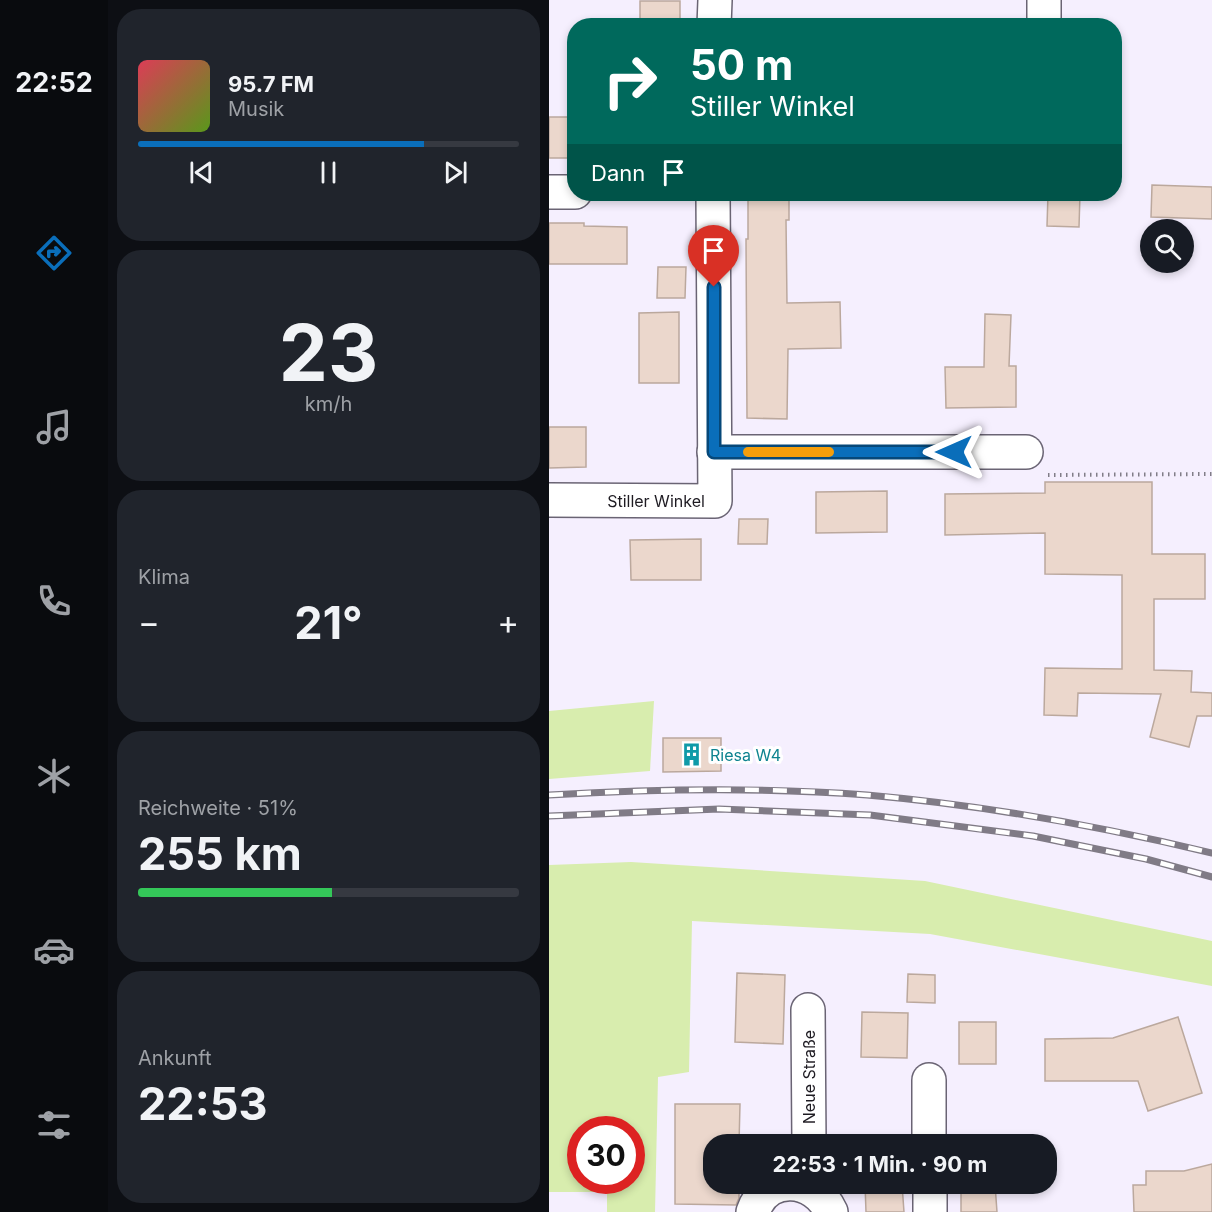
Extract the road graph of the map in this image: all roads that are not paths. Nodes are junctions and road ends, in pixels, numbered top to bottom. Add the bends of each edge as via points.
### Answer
1 (715, 0) edge
2 (1044, 0) edge
3 (714, 18) edge
4 (1044, 18) edge
5 (549, 192) edge
6 (567, 192) edge
7 (713, 201) edge
8 (714, 452) junction
9 (1026, 452) road end
10 (549, 500) edge
11 (808, 1010) dead end
12 (929, 1080) dead end
13 (809, 1134) edge
14 (929, 1134) edge
15 (764, 1194) edge
16 (818, 1194) edge
17 (930, 1194) edge
18 (753, 1212) edge
19 (831, 1212) edge
20 (930, 1212) edge

1 - 3 street
2 - 4 street
5 - 6 street
7 - 8 street, Stiller Winkel
8 - 9 street
8 - 10 street, Stiller Winkel via 715,501
11 - 13 street, Neue Straße
12 - 14 street
15 - 18 street
16 - 19 street
17 - 20 street

